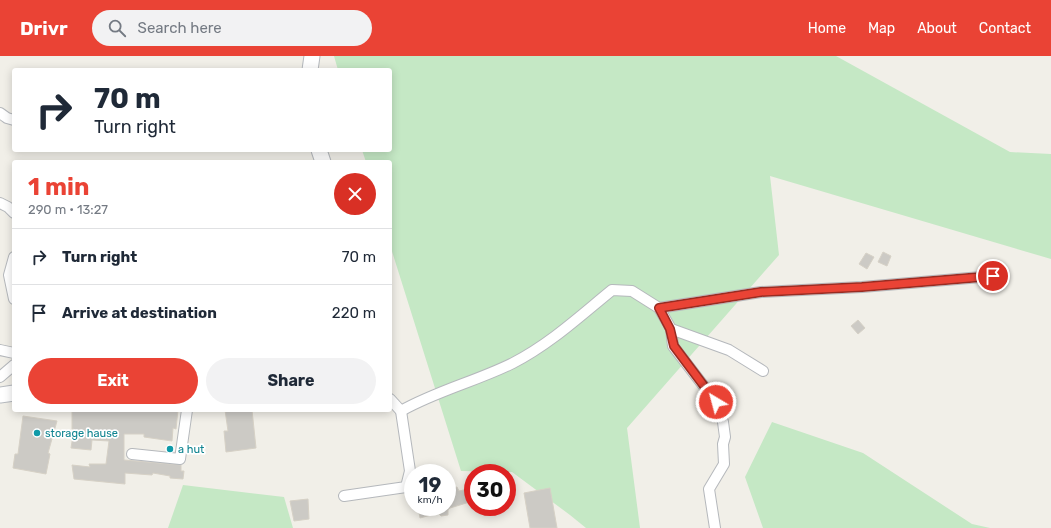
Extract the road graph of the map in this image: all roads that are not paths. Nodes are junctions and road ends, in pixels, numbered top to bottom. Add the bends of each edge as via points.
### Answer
1 (312, 56) edge
2 (310, 68) edge
3 (0, 112) edge
4 (12, 119) edge
5 (0, 203) edge
6 (12, 211) edge
7 (12, 261) edge
8 (5, 274) edge
9 (993, 276) dead end
10 (12, 293) edge
11 (659, 308) junction
12 (670, 329) junction
13 (0, 350) edge
14 (12, 353) edge
15 (12, 367) edge
16 (763, 371) dead end
17 (0, 377) edge
18 (12, 393) edge
19 (0, 395) edge
20 (392, 401) edge
21 (401, 411) junction
22 (186, 412) edge
23 (132, 454) dead end
24 (344, 496) dead end
25 (715, 528) edge

1 - 2 main road
3 - 4 street
5 - 6 street
7 - 8 street
8 - 10 street
9 - 11 street via 761,292
11 - 12 street
11 - 21 street via 632,291 612,290 552,340 515,362 419,401
12 - 16 street via 729,350
12 - 25 street via 674,346 716,402 724,422 724,464 709,489
13 - 14 street
15 - 17 street
18 - 19 main road
20 - 21 street
21 - 24 street via 410,471 406,487
22 - 23 street via 180,459

